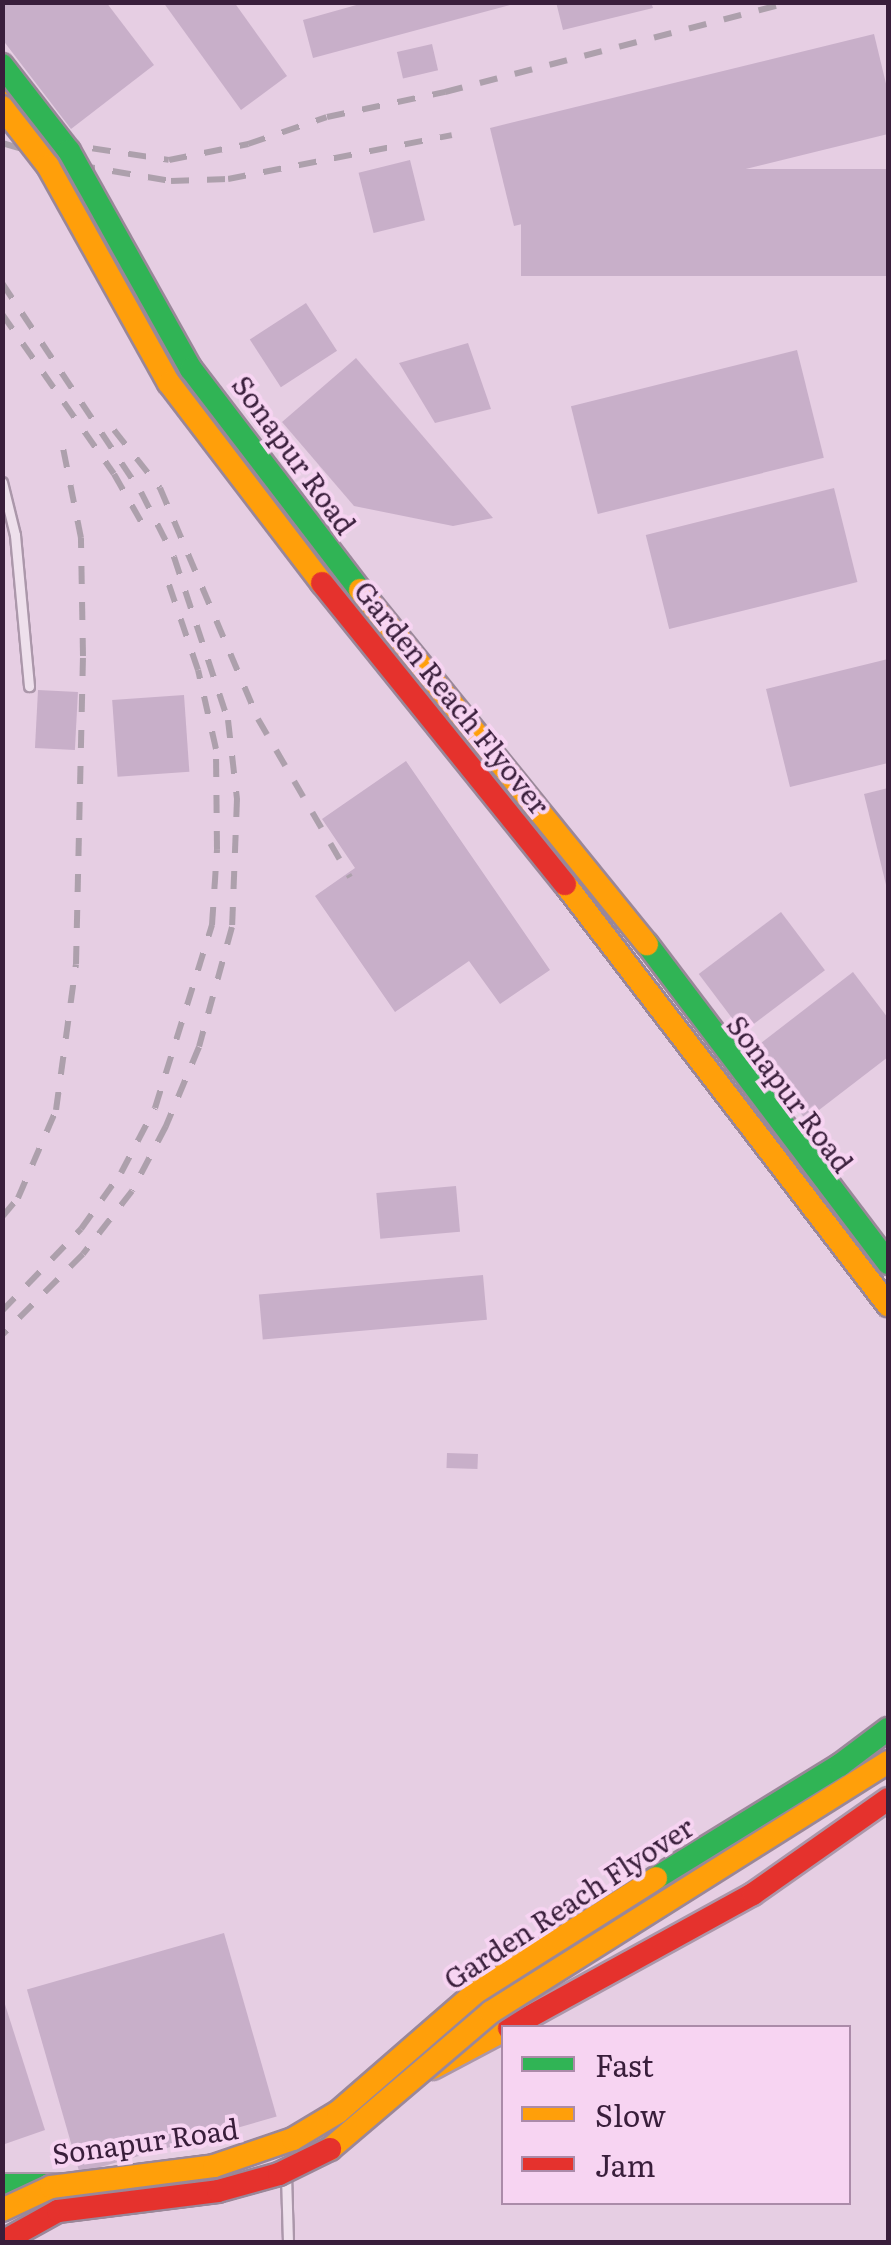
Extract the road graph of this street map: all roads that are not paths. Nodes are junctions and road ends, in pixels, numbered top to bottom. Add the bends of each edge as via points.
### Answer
1 (2, 65) edge
2 (2, 84) edge
3 (2, 107) edge
4 (2, 482) edge
5 (29, 686) dead end
6 (888, 1263) edge
7 (888, 1272) edge
8 (888, 1306) edge
9 (888, 1729) edge
10 (888, 1762) edge
11 (888, 1798) edge
12 (513, 2025) edge
13 (501, 2032) edge
14 (284, 2148) junction
15 (2, 2184) edge
16 (2, 2210) edge
17 (2, 2242) edge
18 (288, 2242) edge

1 - 6 main road, Garden Reach Flyover, bridge via 69,151 190,369 424,673 648,946
2 - 7 main road, Sonapur Road via 62,160 180,345 386,632 718,1046
3 - 8 main road, Garden Reach Flyover, bridge via 48,166 201,428 628,961
4 - 5 lane via 15,535
9 - 16 main road, Garden Reach Flyover, bridge via 524,1958 338,2112 293,2139 214,2166 51,2186
10 - 17 main road, Garden Reach Flyover, bridge via 538,1980 330,2149 235,2187 58,2211
11 - 12 main road, Sonapur Road via 752,1894
13 - 14 main road, Sonapur Road
14 - 15 main road, Sonapur Road via 211,2168 72,2185
14 - 18 lane

